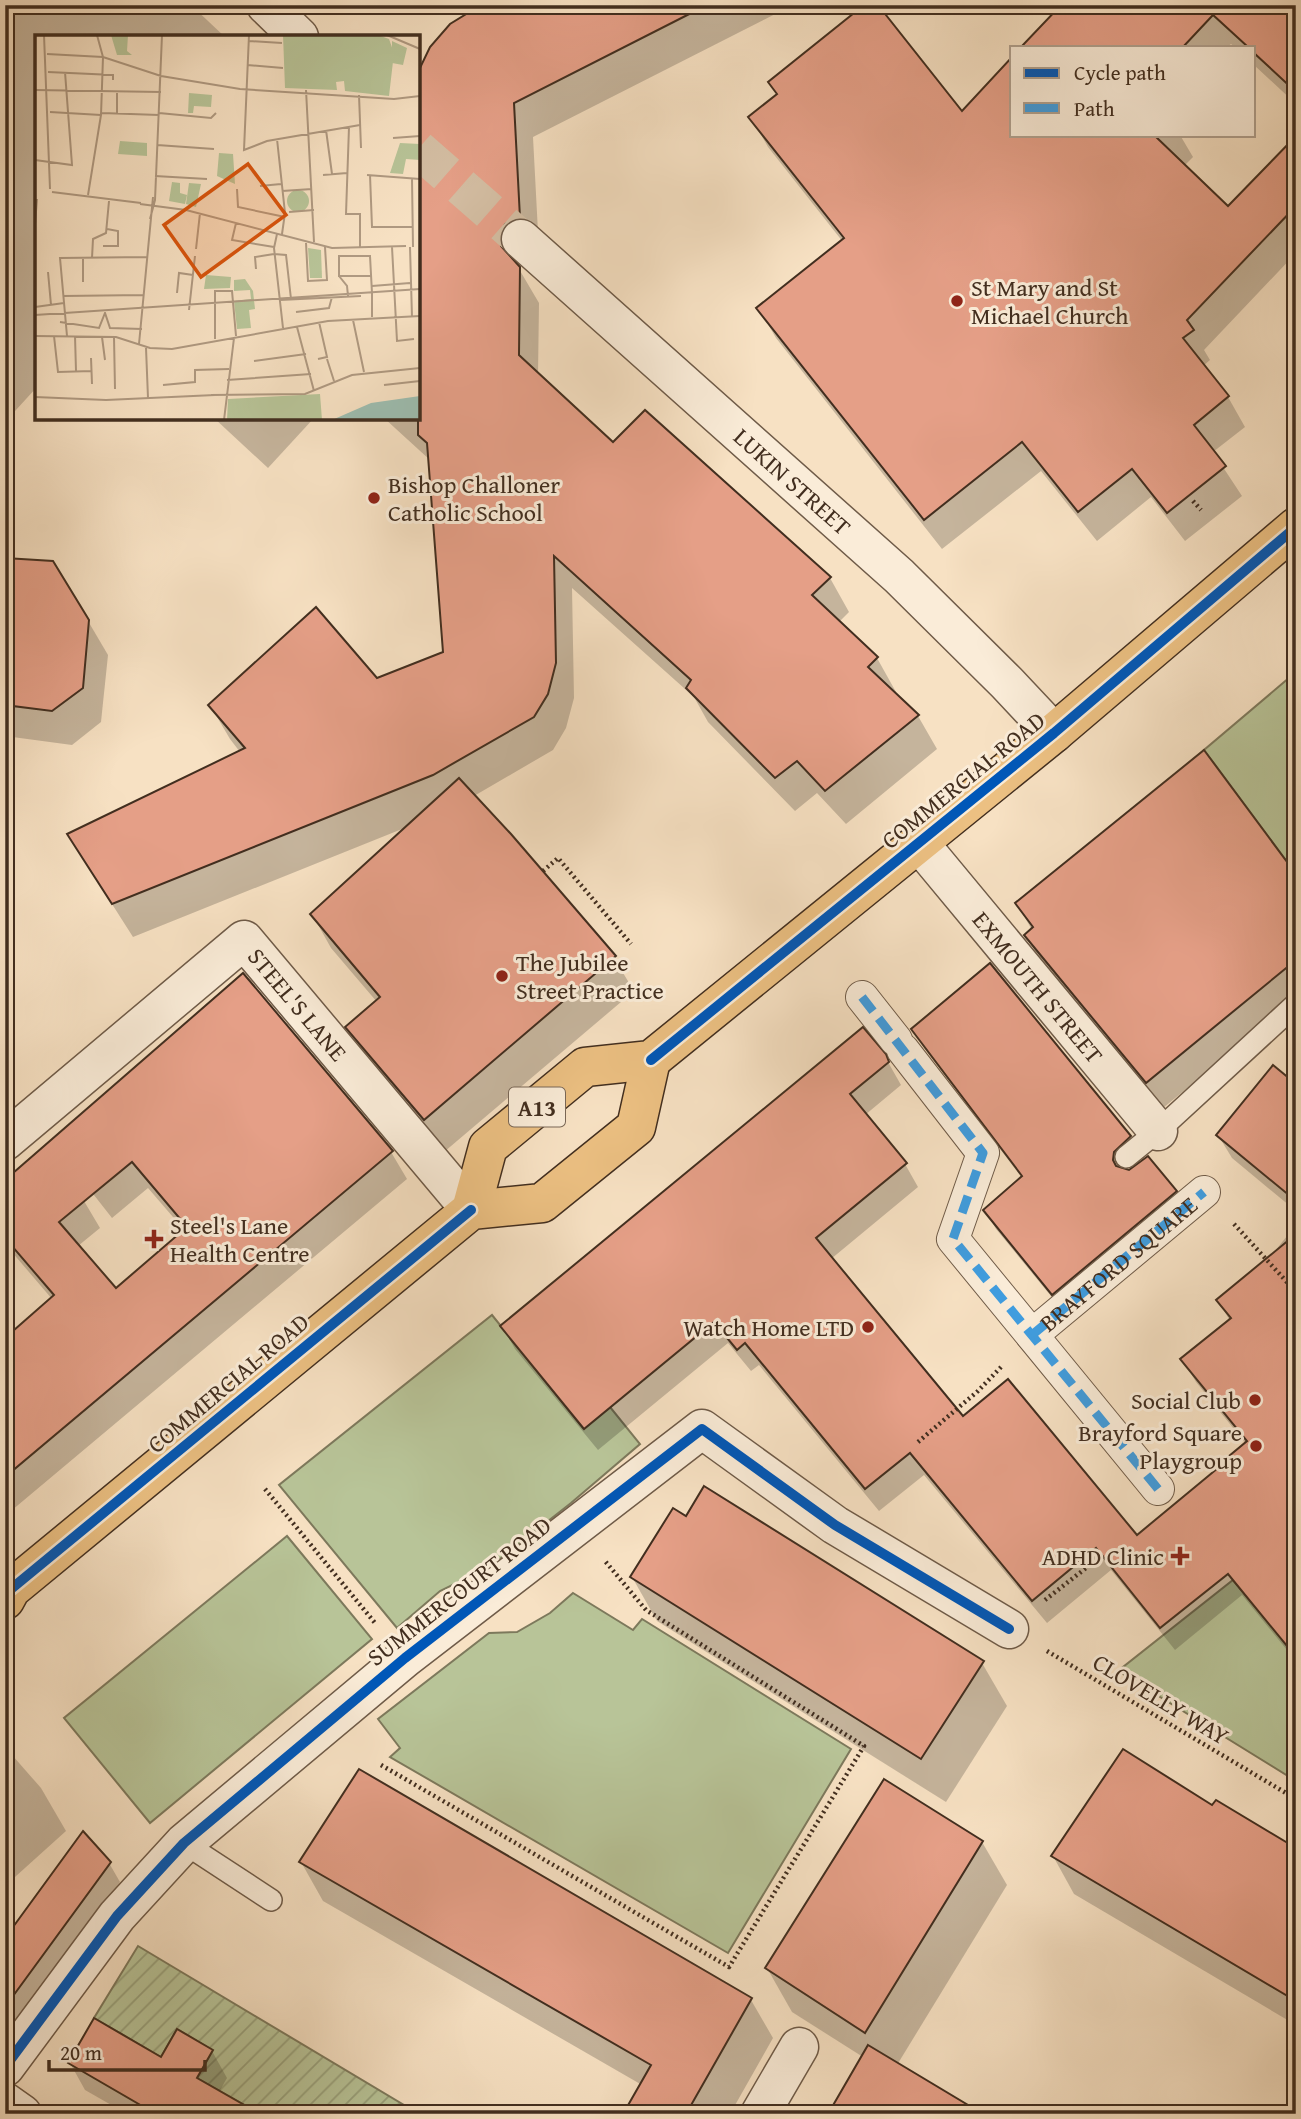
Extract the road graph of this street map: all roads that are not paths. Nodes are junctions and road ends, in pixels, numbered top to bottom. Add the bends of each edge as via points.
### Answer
1 (266, 5) edge
2 (297, 35) edge
3 (521, 239) tunnel mouth
4 (1296, 527) edge
5 (1054, 733) junction
6 (919, 843) junction
7 (862, 997) dead end
8 (1295, 1007) edge
9 (650, 1060) junction
10 (1158, 1131) junction
11 (5, 1140) edge
12 (1126, 1157) dead end
13 (1204, 1192) dead end
14 (471, 1210) junction
15 (1032, 1335) junction
16 (1158, 1489) dead end
17 (7, 1593) edge
18 (1009, 1629) road end
19 (184, 1843) junction
20 (271, 1900) dead end
21 (799, 2047) dead end
22 (5, 2067) edge
23 (5, 2102) edge
24 (22, 2114) edge
25 (760, 2114) edge

1 - 2 street
3 - 5 street, LUKIN STREET via 899,576
4 - 5 highway, COMMERCIAL ROAD
5 - 6 highway, COMMERCIAL ROAD
6 - 9 highway, COMMERCIAL ROAD
6 - 10 street, EXMOUTH STREET
7 - 15 street, BRAYFORD SQUARE via 983,1153 953,1239
8 - 10 lane
9 - 14 highway, A13 via 585,1067 488,1147
9 - 14 highway via 636,1127 627,1135 542,1203
10 - 12 lane
11 - 14 street, STEEL'S LANE via 244,940
13 - 15 street, BRAYFORD SQUARE
14 - 17 highway, COMMERCIAL ROAD
15 - 16 street, BRAYFORD SQUARE
18 - 19 street, SUMMERCOURT ROAD via 835,1525 702,1429 405,1658
19 - 20 lane
19 - 22 street, SUMMERCOURT ROAD via 117,1916
21 - 25 street
23 - 24 street

